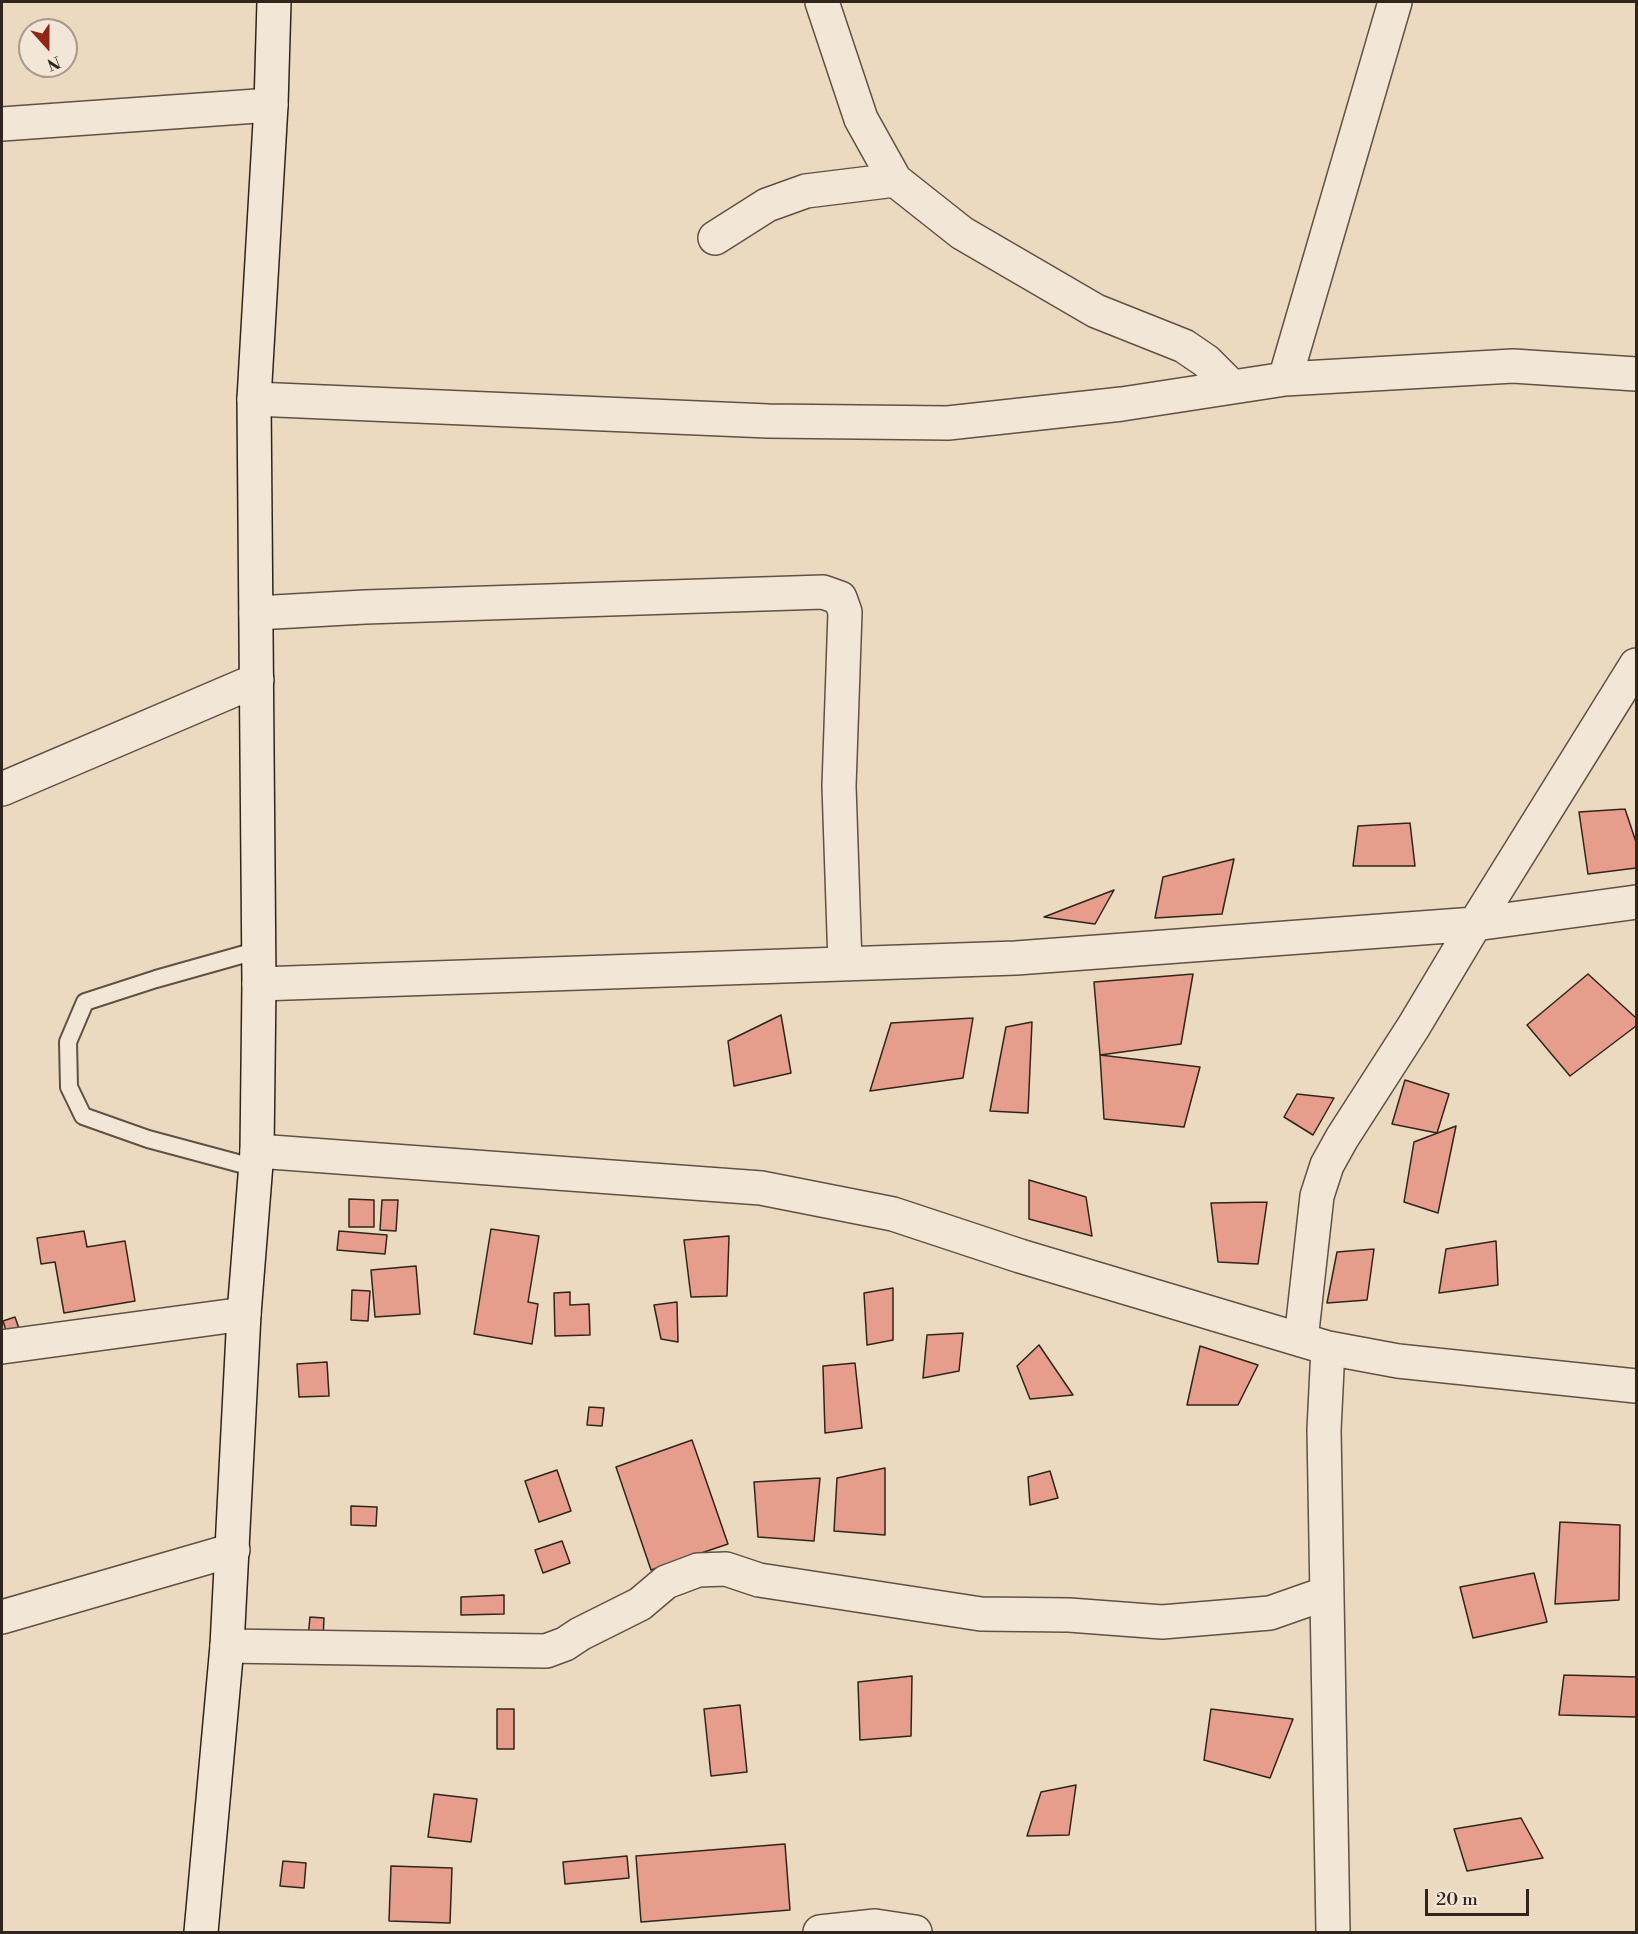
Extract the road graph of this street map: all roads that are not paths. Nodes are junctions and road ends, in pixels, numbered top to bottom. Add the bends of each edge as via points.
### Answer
1 (274, 2) edge
2 (822, 2) edge
3 (1395, 2) edge
4 (271, 105) junction
5 (2, 123) edge
6 (895, 180) junction
7 (715, 238) dead end
8 (1636, 374) edge
9 (1284, 380) junction
10 (1233, 387) junction
11 (254, 399) junction
12 (256, 613) junction
13 (1636, 665) edge
14 (257, 680) junction
15 (2, 789) edge
16 (1636, 902) edge
17 (1475, 924) junction
18 (259, 950) junction
19 (845, 964) junction
20 (259, 984) junction
21 (256, 1160) junction
22 (244, 1314) junction
23 (1315, 1344) junction
24 (2, 1347) edge
25 (1636, 1386) edge
26 (233, 1550) junction
27 (1327, 1593) junction
28 (2, 1617) edge
29 (227, 1646) junction
30 (201, 1932) edge
31 (820, 1932) edge
32 (915, 1932) edge
33 (1333, 1932) edge

1 - 4 street
2 - 6 street via 861,118
3 - 9 street
4 - 5 street
4 - 11 street
6 - 7 street via 806,191 768,205
6 - 10 street via 962,233 1096,311 1184,346
8 - 9 street via 1513,366
9 - 10 street
10 - 11 street via 948,423 768,421
11 - 12 street
12 - 14 street
12 - 19 street via 823,592 840,598 845,612 838,786
13 - 17 street
14 - 15 street
14 - 18 street
16 - 17 street
17 - 19 street via 1016,958
17 - 23 street via 1327,1165 1317,1196
18 - 20 street
18 - 21 lane via 85,1002 68,1042 69,1087 83,1116 148,1139
19 - 20 street
20 - 21 street
21 - 22 street
21 - 23 street via 760,1188 893,1214
22 - 24 street
22 - 26 street
23 - 25 street via 1398,1361
23 - 27 street via 1324,1430
26 - 28 street
26 - 29 street
27 - 29 street via 1270,1613 1162,1622 981,1614 759,1580 726,1569 698,1570 666,1582 640,1604 546,1651
27 - 33 street
29 - 30 street
31 - 32 street via 875,1926

